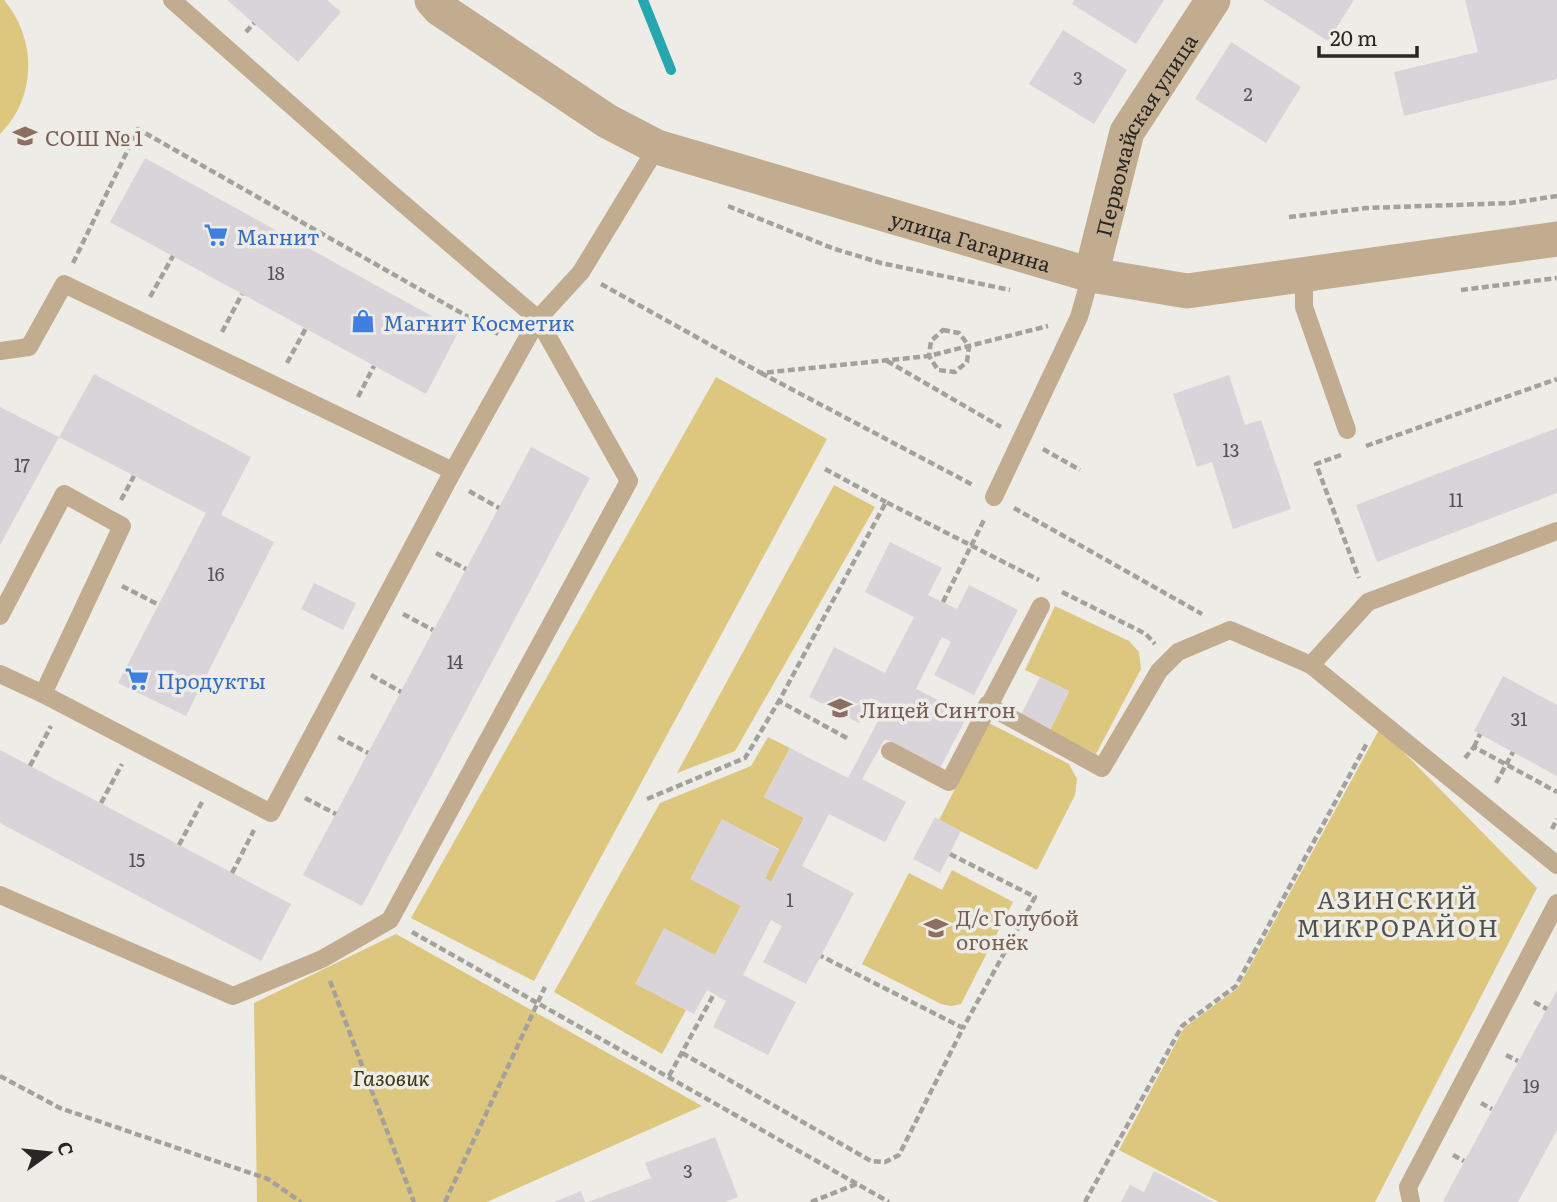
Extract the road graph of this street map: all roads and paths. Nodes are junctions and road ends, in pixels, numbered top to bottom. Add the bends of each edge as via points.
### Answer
1 (172, 0) edge
2 (432, 0) edge
3 (1213, 0) edge
4 (657, 147) junction
5 (1557, 196) edge
6 (1289, 217) dead end
7 (1557, 239) edge
8 (173, 256) dead end
9 (581, 272) junction
10 (1304, 274) junction
11 (1091, 275) junction
12 (64, 284) junction
13 (242, 294) dead end
14 (1079, 317) junction
15 (538, 318) junction
16 (138, 320) junction
17 (478, 321) dead end
18 (306, 328) dead end
19 (969, 346) junction
20 (0, 351) edge
21 (210, 354) junction
22 (929, 356) junction
23 (887, 361) junction
24 (374, 366) dead end
25 (761, 373) junction
26 (1557, 379) edge
27 (275, 385) junction
28 (345, 419) junction
29 (1347, 430) dead end
30 (1022, 438) junction
31 (825, 469) dead end
32 (1080, 470) dead end
33 (451, 476) junction
34 (994, 497) junction
35 (886, 502) junction
36 (499, 508) dead end
37 (1557, 531) edge
38 (416, 542) junction
39 (971, 546) junction
40 (466, 569) dead end
41 (99, 574) junction
42 (1046, 584) dead end
43 (1059, 590) dead end
44 (943, 602) dead end
45 (1368, 602) junction
46 (383, 603) junction
47 (159, 605) dead end
48 (1041, 606) dead end
49 (0, 616) edge
50 (433, 630) dead end
51 (1230, 630) junction
52 (1169, 660) junction
53 (350, 664) junction
54 (1311, 665) junction
55 (0, 674) edge
56 (401, 692) dead end
57 (43, 694) junction
58 (779, 701) junction
59 (63, 705) junction
60 (987, 705) junction
61 (1379, 721) junction
62 (318, 726) junction
63 (1480, 734) dead end
64 (848, 738) dead end
65 (134, 741) junction
66 (1474, 747) junction
67 (890, 751) dead end
68 (1513, 752) dead end
69 (368, 753) dead end
70 (1506, 764) junction
71 (30, 766) dead end
72 (1447, 776) junction
73 (212, 783) junction
74 (285, 787) junction
75 (1557, 792) edge
76 (647, 799) dead end
77 (101, 803) dead end
78 (1484, 806) junction
79 (265, 810) junction
80 (336, 814) dead end
81 (179, 845) dead end
82 (950, 854) dead end
83 (1557, 865) edge
84 (232, 873) dead end
85 (0, 895) edge
86 (1557, 903) edge
87 (390, 920) junction
88 (821, 956) dead end
89 (322, 959) junction
90 (545, 987) dead end
91 (714, 994) dead end
92 (539, 1002) junction
93 (963, 1028) junction
94 (682, 1053) junction
95 (0, 1076) edge
96 (669, 1076) junction
97 (859, 1184) junction
98 (301, 1202) edge
99 (414, 1202) edge
100 (445, 1202) edge
101 (811, 1202) edge
102 (889, 1202) edge
103 (1085, 1202) edge
104 (1411, 1202) edge

1 - 15 lane
2 - 4 street, улица Гагарина via 607,121
3 - 11 street, Первомайская улица via 1127,132
4 - 9 lane
4 - 11 street, улица Гагарина
5 - 6 path
7 - 10 street, улица Гагарина
8 - 16 path
9 - 15 lane
9 - 25 path
10 - 11 street, улица Гагарина via 1187,291
10 - 29 lane via 1304,307
11 - 14 lane
12 - 16 lane
12 - 17 path via 138,129
12 - 20 lane via 29,347
13 - 21 path
14 - 19 path
14 - 30 lane
15 - 33 lane
15 - 87 lane via 629,481
16 - 21 lane
18 - 27 path
19 - 22 path
19 - 22 path via 959,333 943,330 931,341
19 - 22 path via 967,362 955,372 938,369
21 - 27 lane
22 - 23 path
23 - 25 path
23 - 30 path
24 - 28 path
25 - 34 path
26 - 45 path via 1316,464
27 - 28 lane
28 - 33 lane
30 - 32 path
30 - 34 lane
31 - 35 path
33 - 36 path
33 - 38 lane
34 - 51 path
35 - 39 path
35 - 58 path
37 - 45 lane
38 - 40 path
38 - 46 lane
39 - 42 path
39 - 44 path
41 - 47 path
41 - 49 lane via 122,526 64,494
41 - 57 lane
43 - 52 path via 1146,634
45 - 54 lane
46 - 50 path
46 - 53 lane
48 - 60 lane
51 - 52 lane
51 - 54 lane
52 - 60 lane via 1102,768
53 - 56 path
53 - 62 lane
54 - 61 lane
55 - 57 lane
57 - 59 lane
58 - 64 path
58 - 76 path via 745,758
59 - 65 lane
59 - 71 path
60 - 67 lane via 949,782
61 - 72 lane
61 - 103 path via 1236,986 1182,1026
62 - 69 path
62 - 74 lane
63 - 66 path
65 - 73 lane
65 - 77 path
66 - 70 path
66 - 72 path
68 - 70 path
70 - 75 path
70 - 78 path
72 - 78 lane
73 - 79 lane
73 - 81 path
74 - 79 lane via 271,813
74 - 80 path
78 - 83 lane
79 - 84 path
82 - 93 path via 1035,897
85 - 89 lane via 233,996
86 - 104 lane via 1408,1187
87 - 89 lane
87 - 92 path
88 - 93 path
89 - 99 path
90 - 92 path
91 - 94 path
92 - 96 path
92 - 100 path
93 - 94 path via 899,1155 885,1162 871,1161
94 - 96 path
95 - 98 path via 60,1108 268,1179
96 - 97 path
97 - 101 path
97 - 102 path

